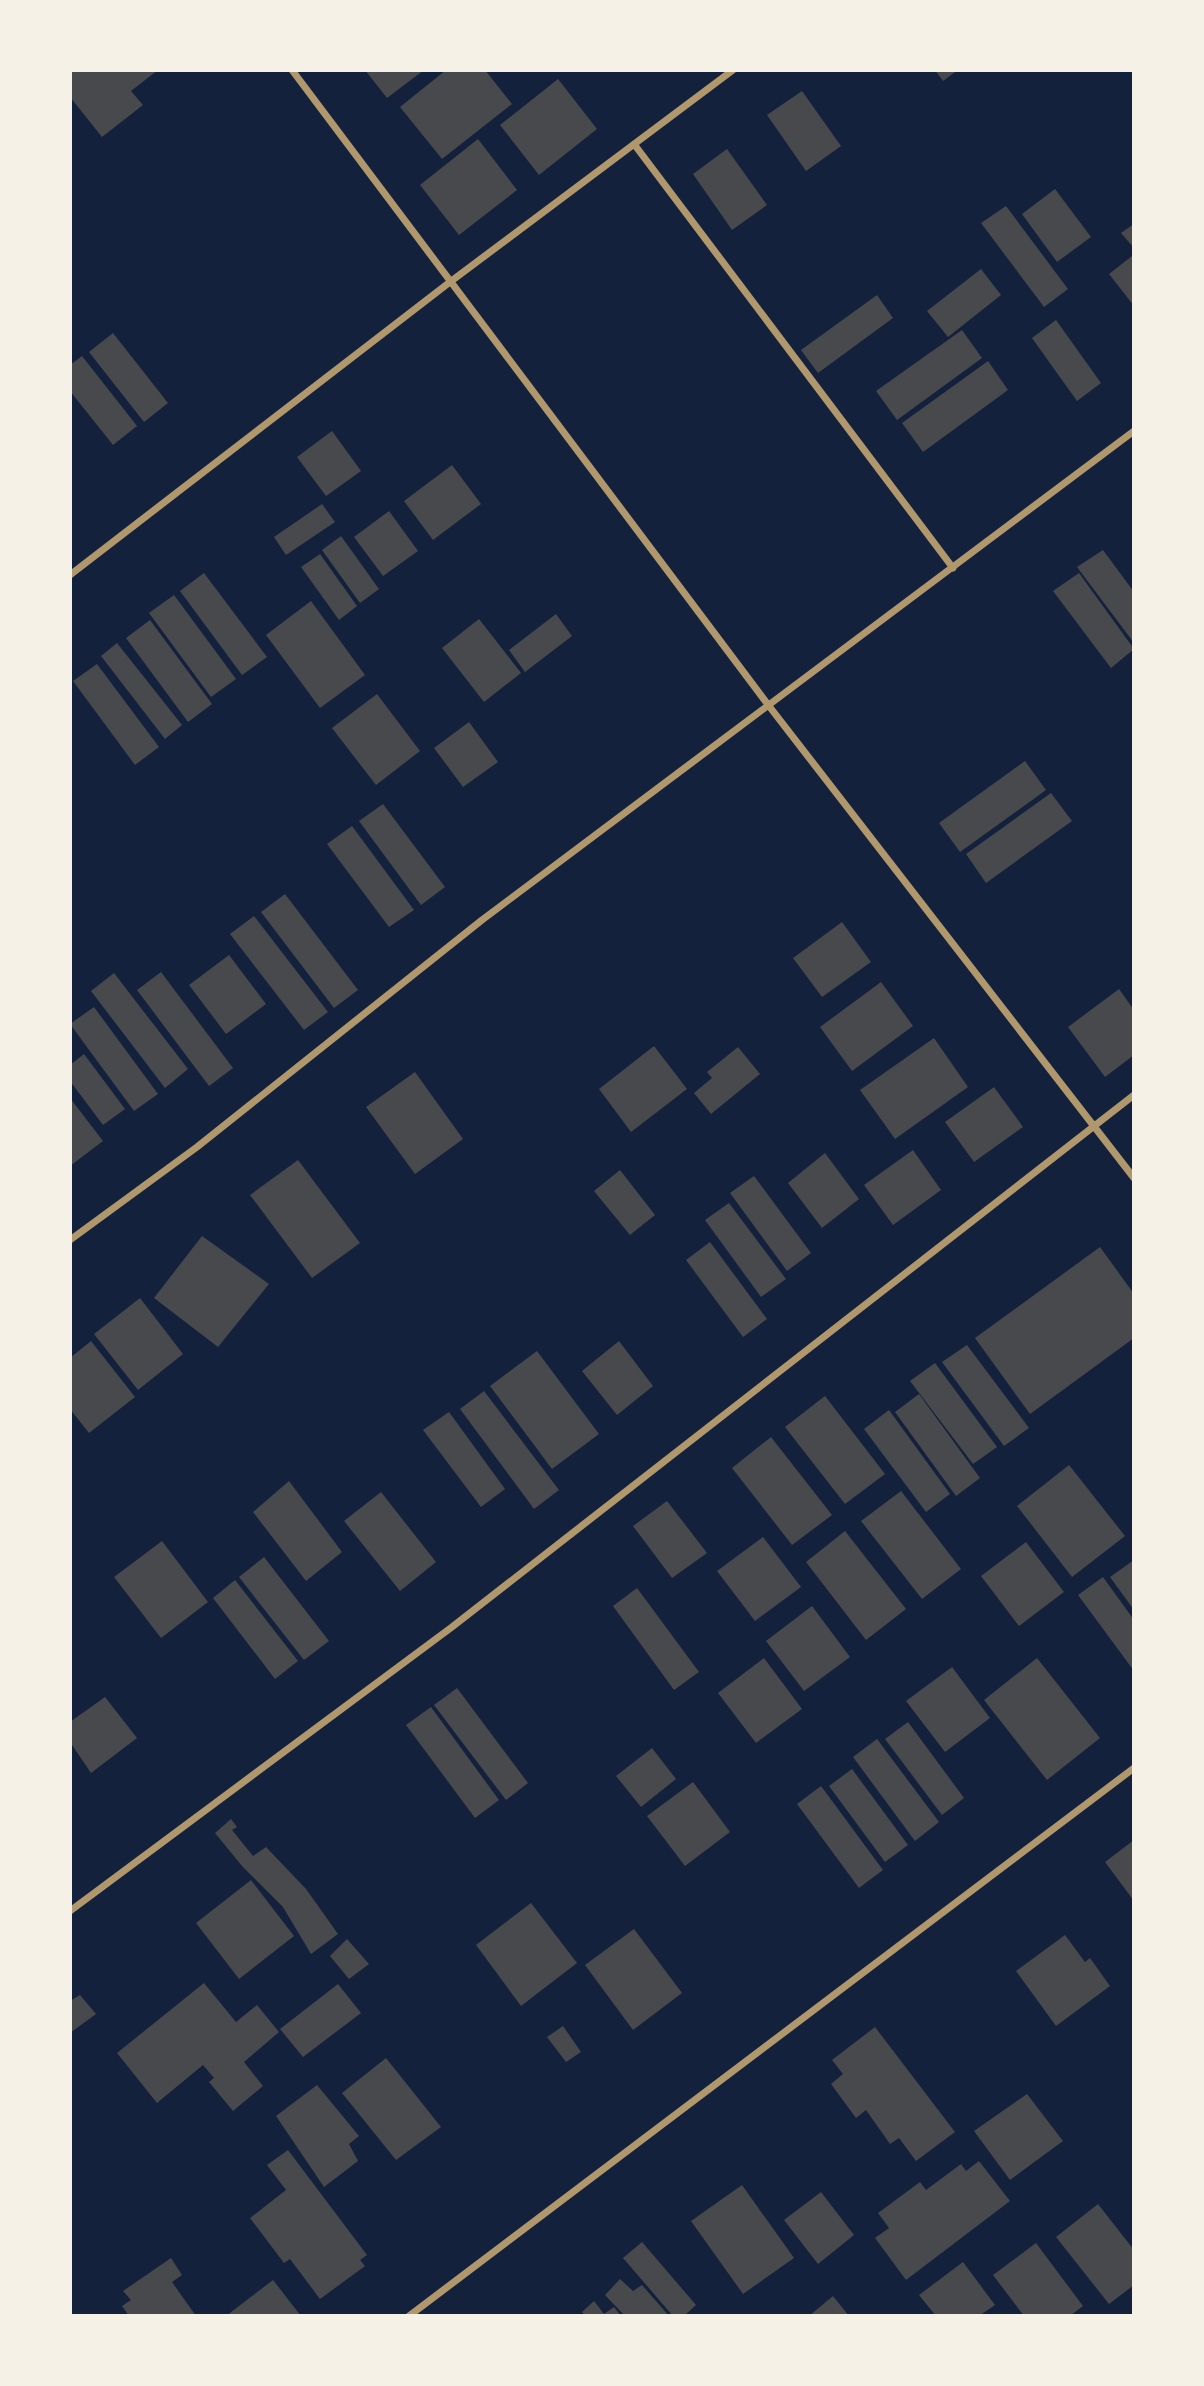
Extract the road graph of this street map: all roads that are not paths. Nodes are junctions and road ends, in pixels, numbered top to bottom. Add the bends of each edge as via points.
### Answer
1 (292, 70) edge
2 (733, 70) edge
3 (634, 144) junction
4 (450, 282) junction
5 (1134, 431) edge
6 (953, 568) junction
7 (70, 575) edge
8 (769, 706) junction
9 (1134, 1095) edge
10 (1093, 1126) junction
11 (1134, 1178) edge
12 (70, 1240) edge
13 (1134, 1768) edge
14 (70, 1911) edge
15 (409, 2316) edge

1 - 4 street
2 - 3 street
3 - 4 street
3 - 6 street
4 - 7 street
4 - 8 street
5 - 6 street
6 - 8 street
8 - 10 street
8 - 12 street via 482,919 197,1147
9 - 10 street
10 - 11 street
10 - 14 street via 452,1627
13 - 15 street

